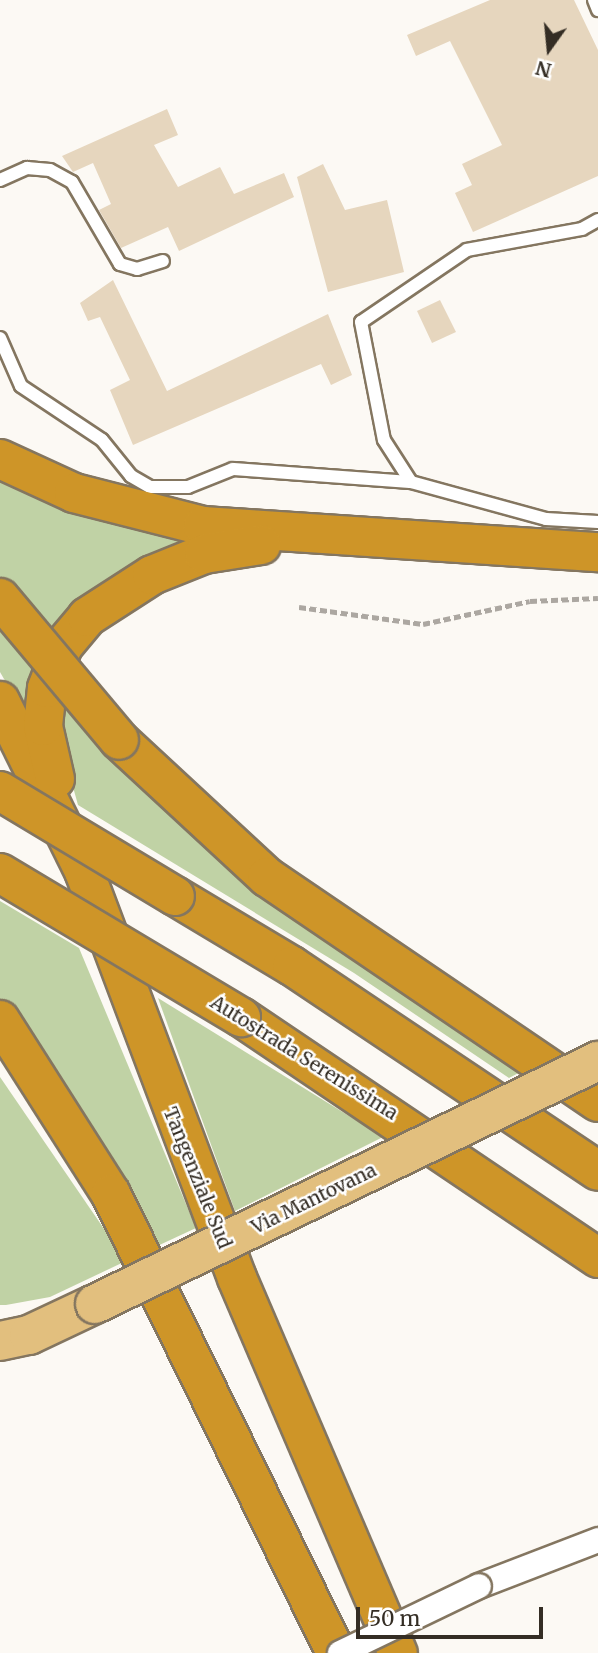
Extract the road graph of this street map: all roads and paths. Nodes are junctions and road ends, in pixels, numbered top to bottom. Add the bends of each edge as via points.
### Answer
1 (594, 0) edge
2 (598, 10) edge
3 (0, 180) edge
4 (598, 220) edge
5 (163, 261) dead end
6 (0, 338) edge
7 (0, 459) edge
8 (411, 481) junction
9 (598, 522) edge
10 (344, 539) junction
11 (598, 552) edge
12 (0, 598) edge
13 (598, 598) edge
14 (299, 607) dead end
15 (0, 701) edge
16 (0, 791) edge
17 (84, 871) junction
18 (0, 873) edge
19 (0, 1020) edge
20 (598, 1061) edge
21 (598, 1101) edge
22 (598, 1171) edge
23 (598, 1258) edge
24 (14, 1338) edge
25 (0, 1362) edge
26 (598, 1540) edge
27 (338, 1653) edge
28 (398, 1653) edge

1 - 2 lane
3 - 5 lane via 27,168 50,170 72,182 120,264 137,269
4 - 8 lane via 582,229 467,250 361,322 381,429
6 - 8 lane via 20,386 61,418 94,434 131,476 150,486 188,487 233,469
7 - 10 highway via 74,493 152,516
8 - 9 lane via 546,519
10 - 11 highway
10 - 17 highway via 204,554 113,598 63,646 47,688 43,726
12 - 21 highway, bridge via 119,740 267,877
13 - 14 path via 530,601 423,624
15 - 17 highway, Tangenziale Sud
16 - 22 highway, bridge via 303,974
17 - 28 highway, Tangenziale Sud via 237,1278
18 - 23 highway, Autostrada Serenissima, bridge via 241,1017
19 - 27 highway via 111,1194
20 - 24 main road, Via Mantovana, bridge via 95,1304
24 - 25 main road, Via Mantovana
26 - 27 street, bridge via 479,1586

